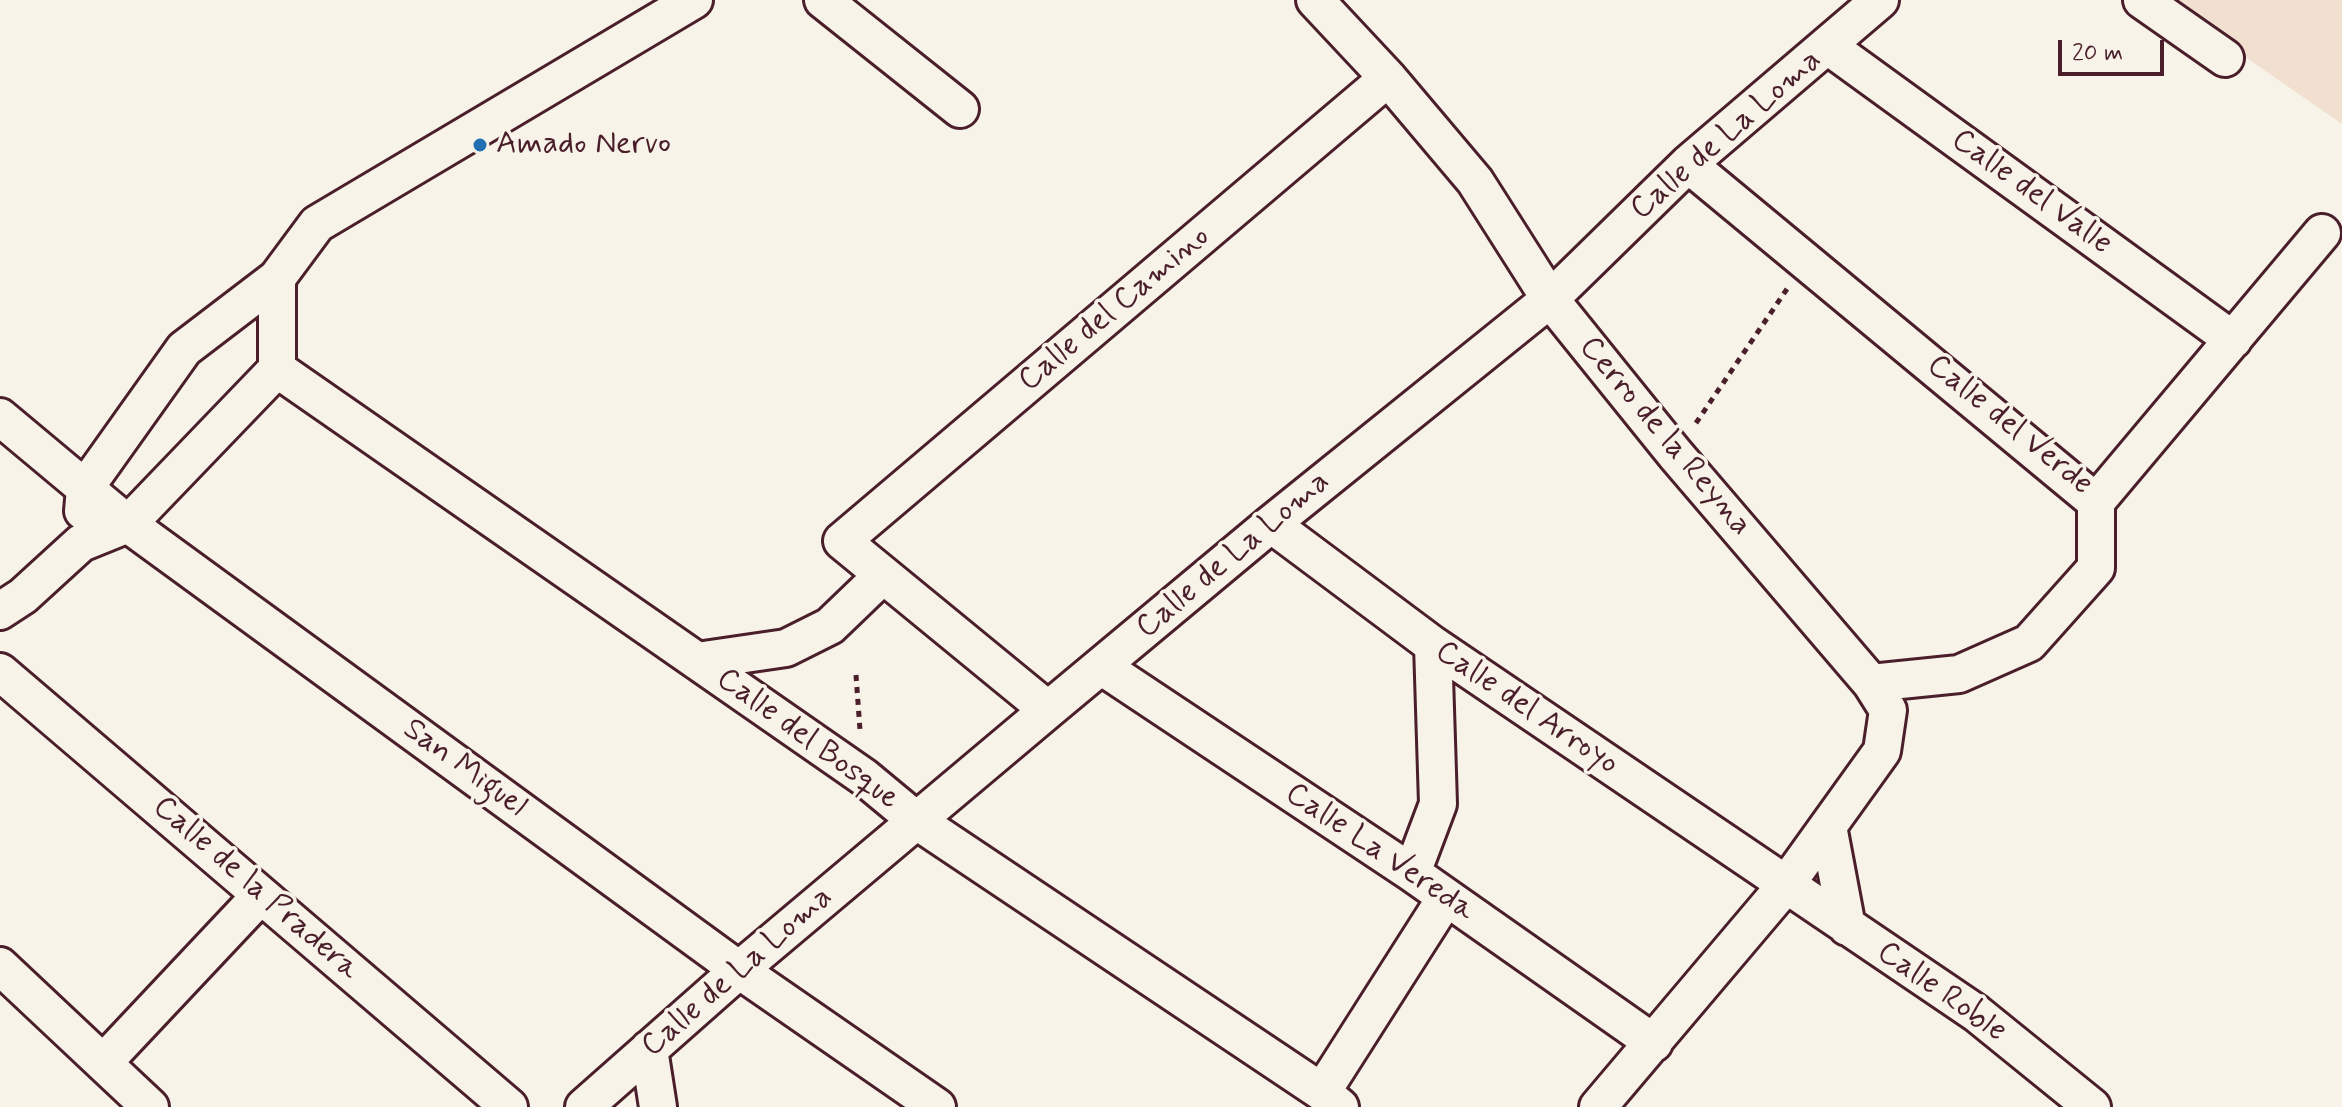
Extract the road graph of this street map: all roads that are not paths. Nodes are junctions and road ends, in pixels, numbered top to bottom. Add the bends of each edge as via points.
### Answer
1 (694, 0) edge
2 (823, 0) edge
3 (1315, 0) edge
4 (1880, 0) edge
5 (2142, 0) edge
6 (1828, 46) junction
7 (2225, 58) dead end
8 (1388, 78) junction
9 (960, 109) dead end
10 (1688, 164) junction
11 (2322, 233) dead end
12 (277, 278) junction
13 (1550, 299) junction
14 (2233, 340) junction
15 (277, 369) junction
16 (0, 417) edge
17 (85, 488) junction
18 (2096, 502) junction
19 (128, 524) junction
20 (1271, 524) junction
21 (81, 543) junction
22 (882, 576) junction
23 (0, 611) edge
24 (1433, 645) junction
25 (697, 661) junction
26 (1101, 666) junction
27 (0, 672) edge
28 (1871, 683) junction
29 (1048, 710) junction
30 (917, 821) junction
31 (1828, 826) junction
32 (1412, 873) junction
33 (1785, 886) junction
34 (261, 895) junction
35 (1445, 899) junction
36 (1847, 927) junction
37 (0, 966) edge
38 (739, 970) junction
39 (1654, 1043) junction
40 (649, 1049) junction
41 (103, 1063) junction
42 (1331, 1099) edge
43 (150, 1107) edge
44 (509, 1107) edge
45 (584, 1107) edge
46 (658, 1107) edge
47 (937, 1107) edge
48 (1598, 1107) edge
49 (2092, 1107) edge

1 - 12 street via 317,224
2 - 9 street
3 - 8 street, Cerro de la Reyna
4 - 6 street, Calle de La Loma
5 - 7 street
6 - 10 street, Calle de La Loma
6 - 14 street, Calle del Valle
8 - 13 street, Cerro de la Reyna via 1475,181
8 - 22 street, Calle del Camino via 842,541
10 - 13 street, Calle de La Loma
10 - 18 street, Calle del Verde
11 - 14 street, Calle del Verde
12 - 15 street
12 - 17 street via 184,349
13 - 20 street, Calle de La Loma
13 - 28 street, Cerro de la Reyna
14 - 18 street, Calle del Verde
15 - 19 street
15 - 25 street, Calle del Bosque
16 - 17 street, San Miguel
17 - 19 street, San Miguel
17 - 21 street
18 - 28 street via 2096,568 2029,643 1959,674
19 - 21 street
19 - 38 street, San Miguel
20 - 24 street, Calle del Arroyo
20 - 26 street, Calle de La Loma
21 - 23 street
22 - 25 street via 830,626 786,648
22 - 29 street
24 - 32 street via 1438,804
24 - 33 street, Calle del Arroyo
25 - 30 street, Calle del Bosque via 864,777
26 - 29 street, Calle de La Loma
26 - 32 street, Calle La Vereda
27 - 34 street, Calle de la Pradera
28 - 31 street, Cerro de la Reyna via 1888,710 1882,751
29 - 30 street, Calle de La Loma
30 - 38 street, Calle de La Loma
30 - 42 street, Calle del Bosque
31 - 33 street, Cerro de la Reyna
31 - 36 street
32 - 35 street, Calle La Vereda
33 - 36 street, Calle Roble
33 - 39 street
34 - 41 street
34 - 44 street, Calle de la Pradera
35 - 39 street, Calle La Vereda
35 - 42 street
36 - 49 street, Calle Roble via 1976,1013
37 - 41 street
38 - 40 street, Calle de La Loma
38 - 47 street, San Miguel
39 - 48 street
40 - 45 street, Calle de La Loma
40 - 46 street
41 - 43 street

